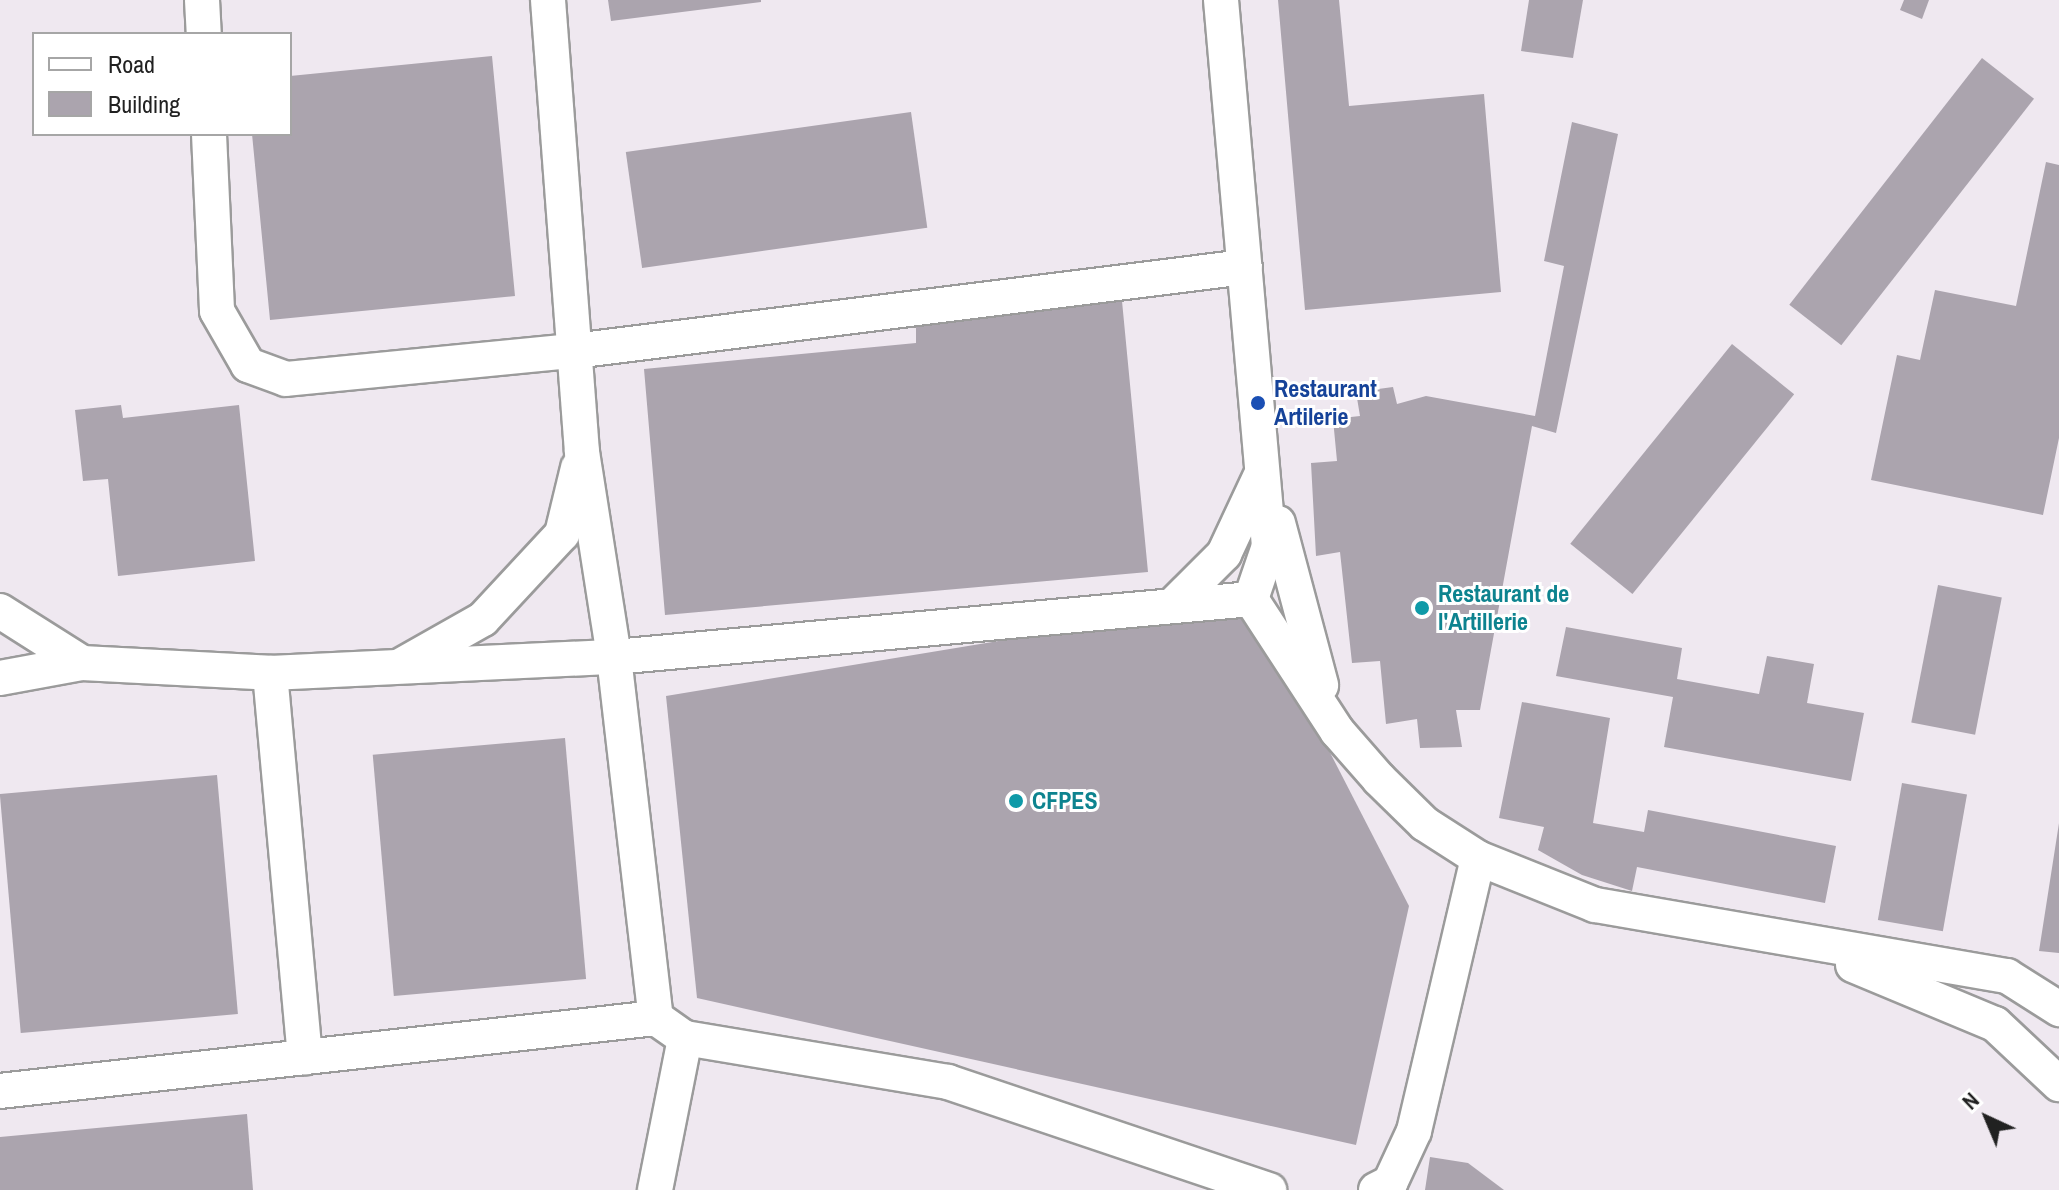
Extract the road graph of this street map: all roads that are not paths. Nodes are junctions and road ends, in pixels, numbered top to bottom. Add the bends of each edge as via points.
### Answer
1 (202, 0) edge
2 (548, 0) edge
3 (1221, 0) edge
4 (204, 32) edge
5 (209, 136) edge
6 (1245, 267) junction
7 (574, 351) junction
8 (582, 452) junction
9 (1264, 465) junction
10 (1251, 599) junction
11 (1172, 606) junction
12 (0, 611) edge
13 (614, 657) junction
14 (82, 663) junction
15 (394, 670) junction
16 (270, 673) junction
17 (0, 678) edge
18 (1337, 731) junction
19 (1478, 858) junction
20 (1801, 943) junction
21 (2007, 976) junction
22 (2059, 985) edge
23 (2059, 1009) edge
24 (656, 1018) junction
25 (685, 1038) junction
26 (305, 1057) junction
27 (2059, 1084) edge
28 (0, 1091) edge
29 (655, 1190) edge
30 (1269, 1190) edge
31 (1376, 1190) edge

1 - 4 street
2 - 7 street
3 - 6 street
5 - 7 street via 217,311 248,365 286,379
6 - 7 street
6 - 9 street
7 - 8 street
8 - 13 street
8 - 15 street via 562,534 483,619
9 - 10 street via 1269,546
9 - 11 street via 1248,512 1224,554
9 - 18 street via 1312,661
10 - 11 street
10 - 18 street
11 - 13 street
12 - 14 street
13 - 15 street
13 - 24 street
14 - 16 street
14 - 17 street
15 - 16 street
16 - 26 street
18 - 19 street via 1425,824
19 - 20 street via 1595,905
19 - 31 street via 1414,1131 1390,1183
20 - 21 street
20 - 27 street via 1995,1024
21 - 22 street
21 - 23 street
24 - 25 street
24 - 26 street
25 - 29 street
25 - 30 street via 948,1082
26 - 28 street

